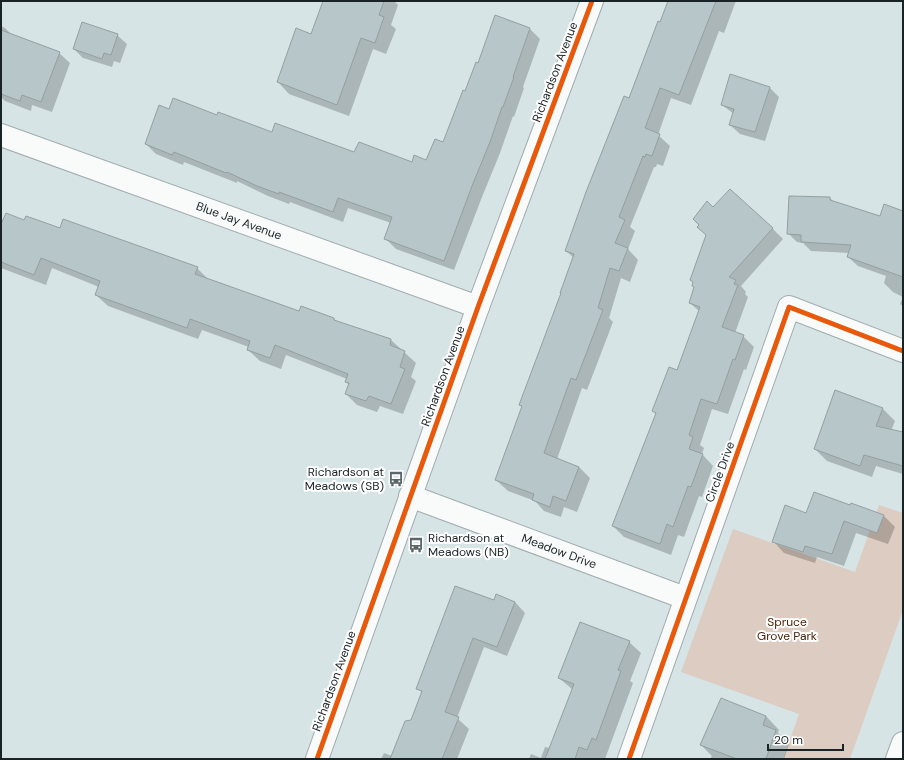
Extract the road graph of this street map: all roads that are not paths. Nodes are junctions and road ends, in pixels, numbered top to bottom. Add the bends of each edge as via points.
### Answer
1 (592, 1) edge
2 (1, 135) edge
3 (478, 307) junction
4 (903, 351) edge
5 (410, 496) junction
6 (685, 598) junction
7 (903, 743) edge
8 (317, 759) edge
9 (629, 759) edge
10 (897, 759) edge

1 - 3 street, Richardson Avenue
2 - 3 street, Blue Jay Avenue
3 - 5 street, Richardson Avenue
4 - 6 street, Circle Drive via 789,307
5 - 6 street, Meadow Drive
5 - 8 street, Richardson Avenue
6 - 9 street, Circle Drive
7 - 10 street

